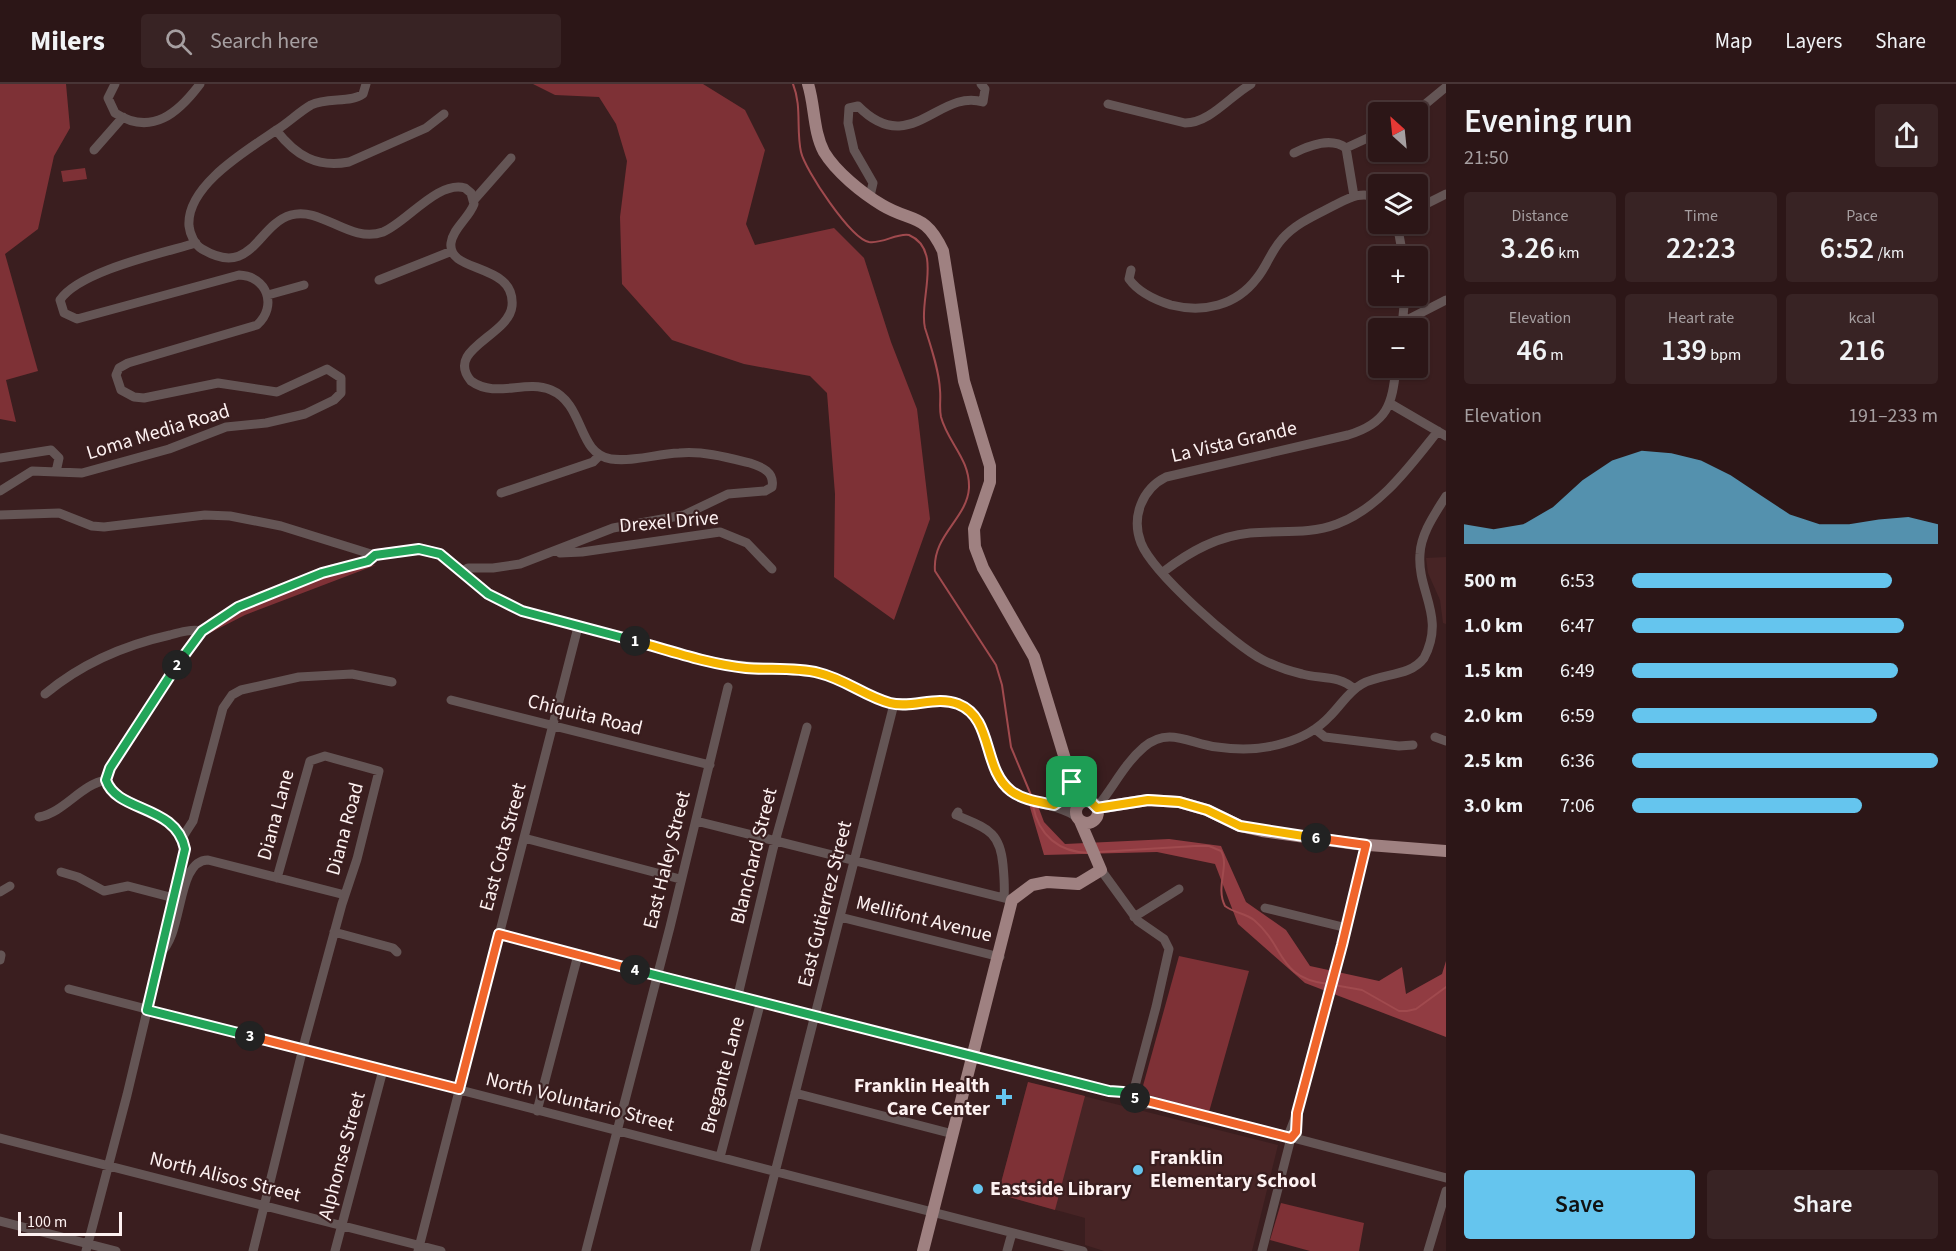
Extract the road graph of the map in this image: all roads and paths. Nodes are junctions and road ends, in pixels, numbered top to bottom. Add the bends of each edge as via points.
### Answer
1 (116, 84) edge
2 (200, 84) edge
3 (366, 84) edge
4 (808, 84) edge
5 (981, 84) edge
6 (1251, 84) edge
7 (1446, 87) edge
8 (1428, 103) edge
9 (1108, 104) dead end
10 (444, 114) dead end
11 (123, 117) junction
12 (276, 130) junction
13 (1368, 138) edge
14 (1346, 148) junction
15 (94, 150) dead end
16 (1294, 153) dead end
17 (511, 158) dead end
18 (1446, 194) edge
19 (1368, 195) edge
20 (870, 196) junction
21 (1354, 196) junction
22 (474, 200) junction
23 (1428, 203) edge
24 (196, 243) junction
25 (452, 251) junction
26 (1131, 270) dead end
27 (379, 280) dead end
28 (304, 285) dead end
29 (268, 294) junction
30 (1446, 300) edge
31 (1416, 318) edge
32 (1395, 378) edge
33 (1391, 404) junction
34 (1442, 434) edge
35 (599, 456) junction
36 (0, 458) edge
37 (56, 472) junction
38 (0, 491) edge
39 (501, 493) dead end
40 (1446, 496) edge
41 (0, 515) edge
42 (556, 550) junction
43 (375, 555) junction
44 (772, 569) dead end
45 (461, 572) junction
46 (1163, 572) junction
47 (578, 627) junction
48 (202, 631) junction
49 (392, 682) dead end
50 (728, 687) dead end
51 (1354, 689) junction
52 (45, 694) dead end
53 (452, 700) dead end
54 (894, 704) junction
55 (553, 725) junction
56 (807, 727) dead end
57 (1315, 729) junction
58 (1435, 737) dead end
59 (1446, 741) edge
60 (1413, 745) dead end
61 (710, 765) junction
62 (379, 771) joint
63 (106, 780) junction
64 (1072, 786) junction
65 (1107, 797) junction
66 (1126, 804) junction
67 (1056, 806) junction
68 (1087, 810) junction
69 (958, 812) dead end
70 (39, 817) dead end
71 (696, 821) junction
72 (182, 838) junction
73 (524, 838) junction
74 (775, 842) junction
75 (1366, 845) junction
76 (1446, 851) edge
77 (853, 861) junction
78 (1101, 870) junction
79 (61, 872) dead end
80 (277, 878) junction
81 (680, 879) junction
82 (10, 886) dead end
83 (1179, 889) dead end
84 (0, 892) edge
85 (345, 895) junction
86 (174, 898) junction
87 (1008, 899) junction
88 (1265, 908) dead end
89 (840, 917) junction
90 (1134, 917) junction
91 (1347, 928) junction
92 (334, 932) junction
93 (499, 934) junction
94 (397, 952) dead end
95 (160, 953) junction
96 (578, 956) junction
97 (1000, 957) junction
98 (656, 975) junction
99 (69, 989) dead end
100 (738, 995) junction
101 (761, 1001) junction
102 (147, 1010) junction
103 (815, 1015) junction
104 (303, 1051) junction
105 (973, 1057) junction
106 (383, 1070) junction
107 (459, 1089) junction
108 (795, 1093) junction
109 (1131, 1097) junction
110 (537, 1111) junction
111 (616, 1131) junction
112 (953, 1134) junction
113 (1292, 1136) junction
114 (0, 1138) edge
115 (720, 1157) junction
116 (106, 1166) junction
117 (775, 1172) junction
118 (1446, 1185) edge
119 (263, 1206) junction
120 (933, 1213) junction
121 (0, 1221) edge
122 (342, 1226) junction
123 (1012, 1233) junction
124 (86, 1247) edge
125 (418, 1248) edge
126 (116, 1251) edge
127 (253, 1251) edge
128 (335, 1251) edge
129 (441, 1251) edge
130 (586, 1251) edge
131 (755, 1251) edge
132 (922, 1251) edge
133 (1007, 1251) edge
134 (1083, 1251) edge
135 (1262, 1251) edge
136 (1428, 1251) edge

1 - 11 street via 110,91 109,102 115,113
2 - 11 street via 184,106 168,117 149,122
3 - 12 street via 361,96 317,103
4 - 20 main road via 824,152
5 - 20 street via 985,89 983,102 960,101 907,125 872,118 858,106 849,108 854,150 873,183
6 - 9 street via 1194,122
7 - 8 street
10 - 12 street via 426,128 338,164 305,159
11 - 15 street
12 - 24 street via 233,161 200,193 189,218
13 - 14 street
14 - 16 street via 1331,142
14 - 21 street
17 - 22 street
18 - 23 street
19 - 21 street
20 - 64 main road via 883,206 923,222 943,251 964,381 990,466 990,482 974,529 974,543 983,568 1038,667
21 - 26 street via 1292,229 1251,285 1222,305 1188,309 1159,302 1133,285 1129,279
22 - 24 street via 465,188 448,189 375,234 360,234 294,214 282,219 251,250 237,256 213,254
22 - 25 street via 472,211 454,234
24 - 29 street via 93,276 65,293 60,300 62,310 69,317 81,318 239,275 255,278
25 - 27 street
25 - 35 street via 464,263 502,280 512,298 508,321 468,355 465,367 469,378 484,388 537,387 562,395
28 - 29 street
29 - 37 street, Loma Media Road via 267,310 257,325 128,363 116,375 118,387 128,395 144,398 218,383 274,392 327,369 338,374 342,382 342,391 334,400 291,418 216,430 176,447 82,473
30 - 31 street
32 - 33 street
33 - 34 street
33 - 46 street, La Vista Grande via 1370,425 1354,433 1183,471 1158,481 1142,502 1137,526 1145,550
34 - 46 street via 1382,496 1352,518 1314,531 1249,533 1225,538 1197,549
35 - 39 street via 593,462
35 - 42 street via 615,459 712,454 762,467 769,472 773,484 765,491 728,494 684,515 613,528
36 - 37 street via 51,450 59,458
37 - 38 street, Loma Media Road via 32,471
40 - 51 street via 1429,524 1420,552 1422,573 1436,616 1430,647 1415,667
41 - 43 street via 59,513 101,527 232,516 281,526
42 - 44 street, Drexel Drive via 582,552 720,532 751,545
42 - 45 street via 514,566 468,568
43 - 45 street via 414,549 432,551
43 - 48 street via 368,561 322,573 238,607
45 - 47 street via 494,598 513,607
46 - 51 street, La Vista Grande via 1202,614 1248,651 1280,667 1341,681
47 - 54 street via 724,664 821,674
47 - 55 street, East Cota Street
48 - 52 street via 127,647 68,675
48 - 63 street via 110,768
49 - 72 street via 352,674 317,674 232,695 223,708 194,821
50 - 61 street, East Haley Street
51 - 57 street
53 - 55 street, Chiquita Road
54 - 67 street via 945,701 963,706 982,729 994,767 1007,788
54 - 77 street, East Gutierrez Street
55 - 61 street, Chiquita Road
55 - 73 street, East Cota Street
56 - 74 street, Blanchard Street
57 - 60 street via 1325,737
57 - 65 street via 1284,744 1249,749 1216,747 1164,736 1143,748
58 - 59 street
61 - 71 street, East Haley Street
62 - 80 street, Diana Lane via 326,756 310,761
62 - 85 street, Diana Road
63 - 70 street via 57,811
63 - 72 street via 113,792 164,818
64 - 67 street
64 - 68 main road
65 - 66 main road
65 - 68 main road
66 - 68 main road
66 - 75 main road via 1148,800 1179,802 1240,826
67 - 68 street
68 - 78 main road via 1089,841
69 - 87 street via 956,815 986,828 1000,844
71 - 74 street
71 - 81 street, East Haley Street
72 - 86 street via 185,855
73 - 81 street
73 - 93 street, East Cota Street
74 - 77 street
74 - 100 street, Blanchard Street
75 - 76 main road
75 - 91 street
77 - 87 street
77 - 89 street, East Gutierrez Street
78 - 87 main road via 1083,883 1032,885
78 - 90 street
79 - 86 street via 104,891 128,886
80 - 85 street
80 - 95 street via 208,860 196,863 188,874 171,939
81 - 98 street, East Haley Street
82 - 84 street
83 - 90 street
85 - 92 street, Diana Road
86 - 95 street
87 - 97 main road
88 - 91 street
89 - 97 street, Mellifont Avenue
89 - 103 street, East Gutierrez Street
90 - 109 street via 1164,939 1169,952
91 - 113 street
92 - 94 street
92 - 104 street, Diana Road
93 - 96 street
93 - 107 street, East Cota Street
95 - 102 street
96 - 98 street
96 - 110 street
97 - 105 main road
98 - 100 street
98 - 111 street, East Haley Street
99 - 102 street, North Voluntario Street
100 - 101 street
101 - 103 street
101 - 115 street, Bregante Lane
102 - 104 street, North Voluntario Street
102 - 116 street
103 - 105 street
103 - 108 street, East Gutierrez Street
104 - 106 street, North Voluntario Street
104 - 119 street, Diana Road
105 - 109 street
105 - 112 main road
106 - 107 street, North Voluntario Street
106 - 122 street, Alphonse Street
107 - 110 street, North Voluntario Street
107 - 125 street, East Cota Street
108 - 112 street
108 - 117 street, East Gutierrez Street
109 - 113 street via 1151,1105
110 - 111 street, North Voluntario Street
111 - 115 street, North Voluntario Street
111 - 130 street, East Haley Street
112 - 120 main road
113 - 118 street
113 - 135 street
114 - 116 street, North Alisos Street
115 - 117 street, North Voluntario Street
116 - 119 street, North Alisos Street
116 - 124 street
117 - 120 street, North Voluntario Street
117 - 131 street, East Gutierrez Street
118 - 136 street via 1441,1188
119 - 122 street, North Alisos Street
119 - 127 street, Diana Road
120 - 123 street, North Voluntario Street
120 - 132 main road
121 - 124 street
122 - 125 street, North Alisos Street
122 - 128 street, Alphonse Street
123 - 133 street
123 - 134 street, North Voluntario Street
124 - 126 street
125 - 129 street, North Alisos Street

